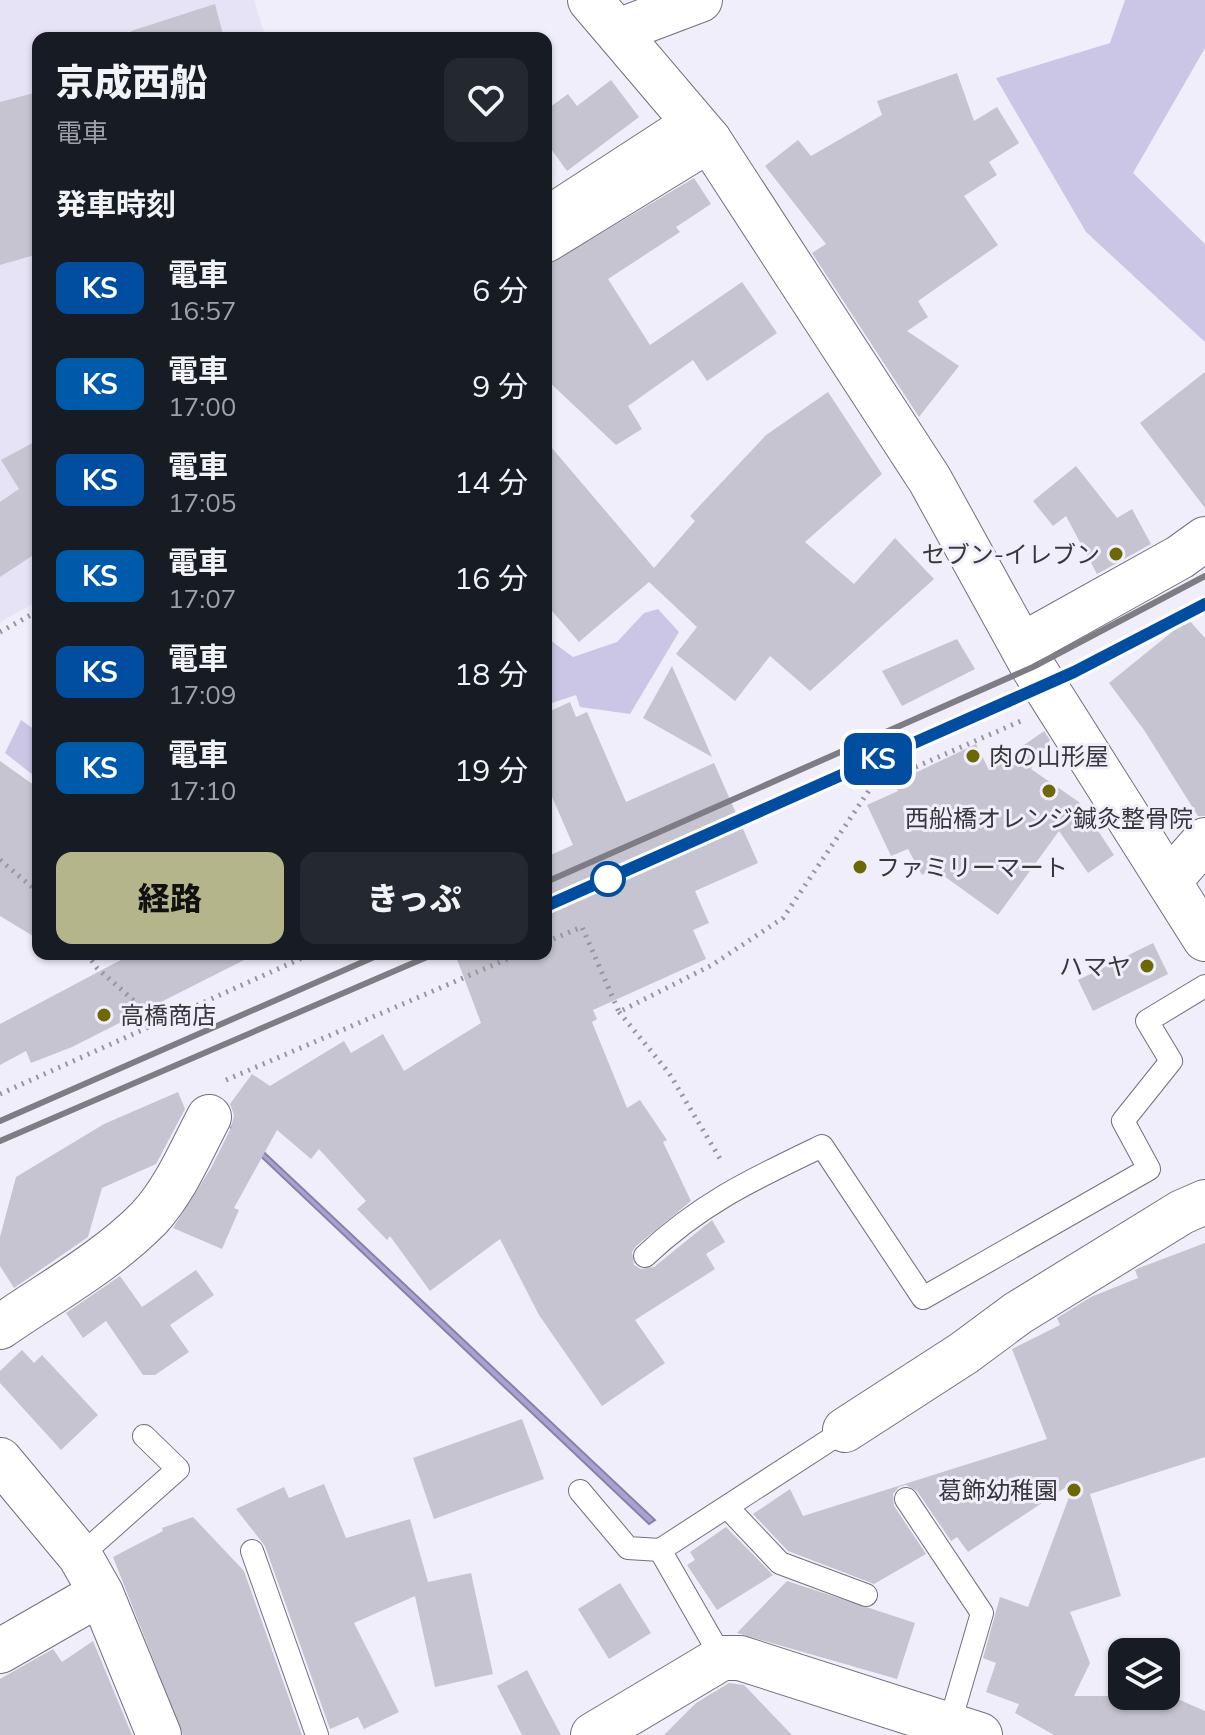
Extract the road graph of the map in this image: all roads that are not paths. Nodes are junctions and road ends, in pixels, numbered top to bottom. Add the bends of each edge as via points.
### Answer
1 (700, 0) edge
2 (604, 16) edge
3 (699, 127) junction
4 (552, 204) edge
5 (552, 236) edge
6 (1205, 539) edge
7 (1022, 645) junction
8 (1205, 840) edge
9 (1169, 881) junction
10 (1205, 939) edge
11 (1205, 986) edge
12 (209, 1117) road end
13 (1205, 1202) edge
14 (645, 1256) dead end
15 (0, 1327) edge
16 (845, 1430) joint
17 (144, 1436) dead end
18 (0, 1460) edge
19 (580, 1491) dead end
20 (906, 1499) dead end
21 (727, 1507) junction
22 (660, 1550) junction
23 (252, 1551) dead end
24 (90, 1575) junction
25 (866, 1595) dead end
26 (0, 1651) edge
27 (722, 1658) junction
28 (964, 1730) edge
29 (159, 1735) edge
30 (317, 1735) edge
31 (593, 1735) edge

1 - 2 street
2 - 3 street
3 - 4 lane
3 - 5 street
3 - 7 street via 930,480
6 - 7 street
7 - 9 street
8 - 9 street
9 - 10 street
11 - 14 lane via 1147,1021 1171,1061 1123,1121 1149,1169 923,1298 822,1146 683,1220
12 - 15 street via 170,1190 149,1217 112,1250
13 - 16 street via 1018,1313
16 - 21 lane
17 - 24 lane via 178,1469
18 - 24 street
19 - 22 lane via 628,1548
20 - 28 lane via 982,1613
21 - 22 lane
21 - 25 lane via 780,1563
22 - 27 lane
23 - 30 lane
24 - 26 street
24 - 29 street
27 - 28 street via 740,1658
27 - 31 street

